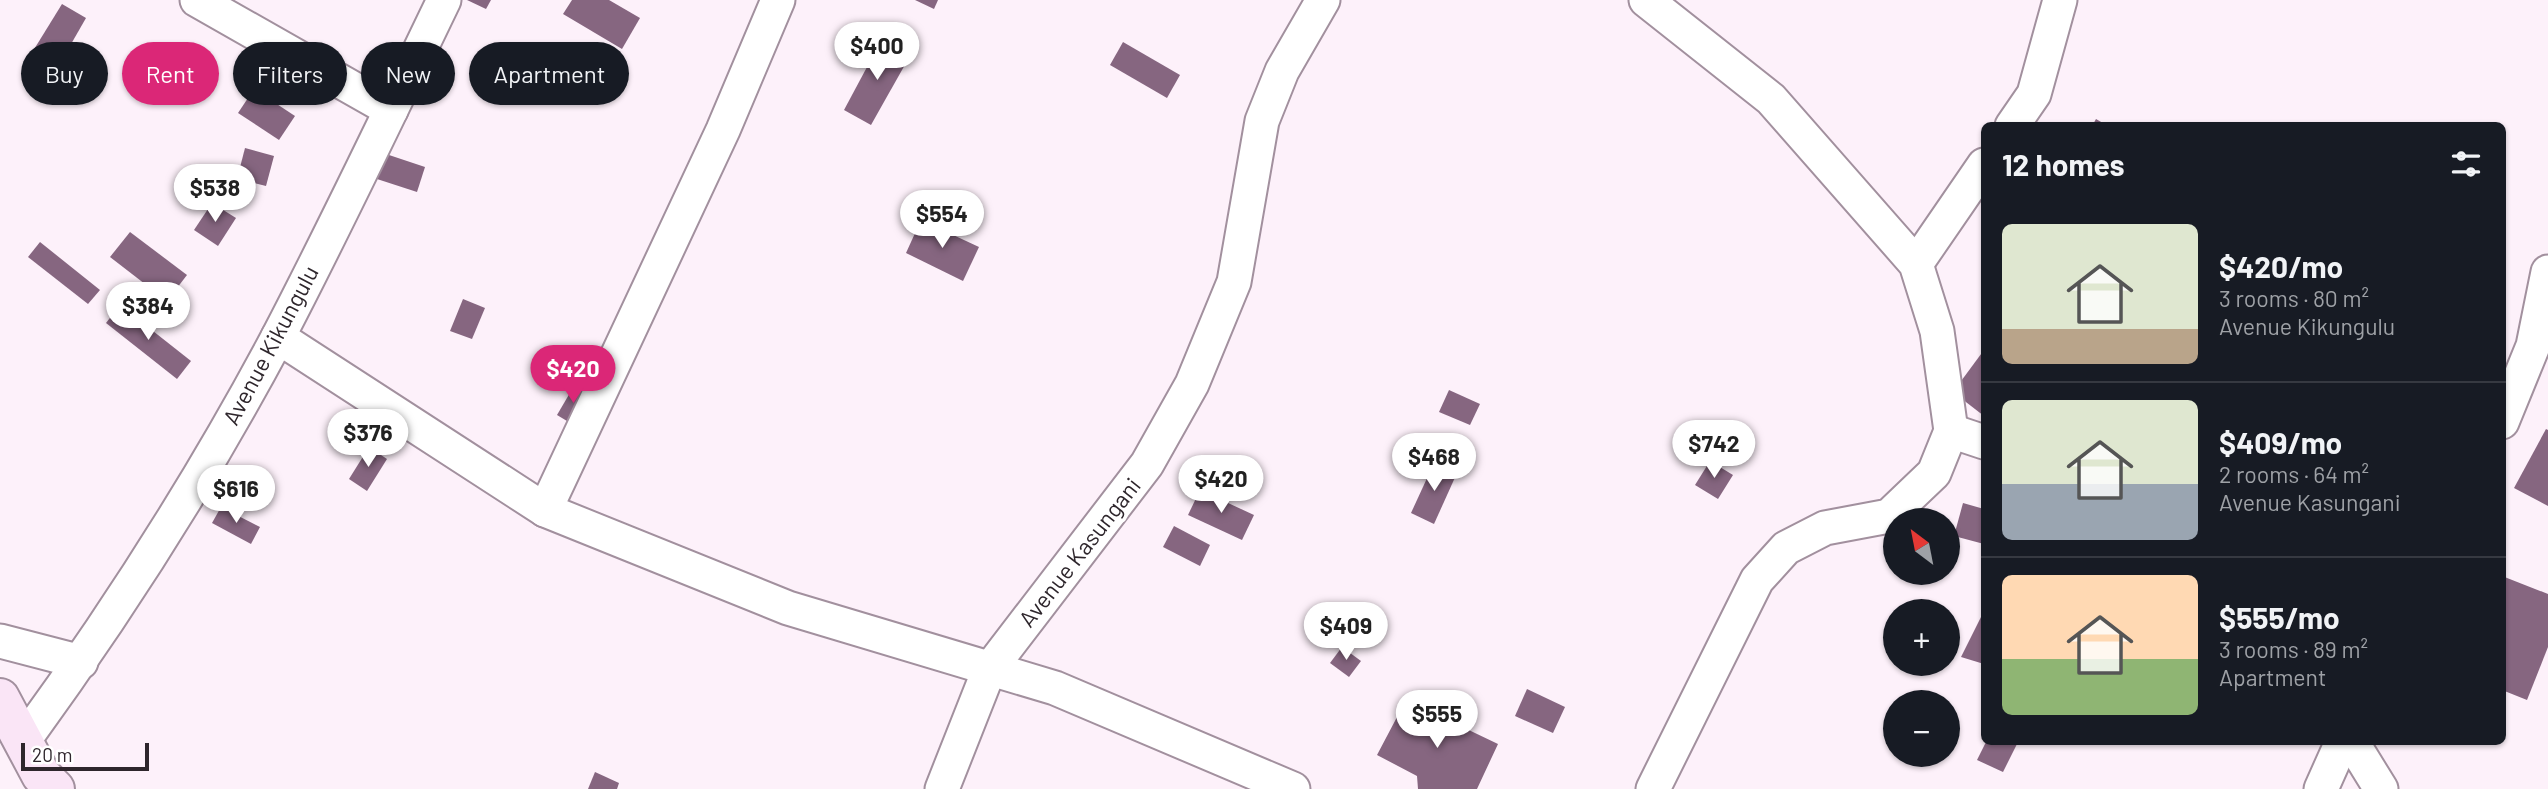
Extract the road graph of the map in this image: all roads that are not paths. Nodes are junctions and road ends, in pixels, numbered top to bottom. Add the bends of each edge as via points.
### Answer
1 (197, 0) edge
2 (444, 0) edge
3 (778, 0) edge
4 (1323, 0) edge
5 (1646, 0) edge
6 (2060, 0) edge
7 (391, 110) junction
8 (2015, 122) edge
9 (1981, 169) edge
10 (1916, 264) junction
11 (2548, 272) edge
12 (278, 337) junction
13 (2506, 412) edge
14 (1951, 431) junction
15 (1981, 441) edge
16 (544, 510) junction
17 (0, 641) edge
18 (81, 662) junction
19 (989, 670) junction
20 (0, 698) edge
21 (22, 743) junction
22 (2341, 745) edge
23 (2354, 745) edge
24 (46, 785) edge
25 (942, 789) edge
26 (1293, 789) edge
27 (1653, 789) edge
28 (2321, 789) edge
29 (2381, 789) edge

1 - 7 street
2 - 7 street, Avenue Kikungulu
3 - 16 street via 723,130
4 - 19 street, Avenue Kasungani via 1282,71 1262,121 1234,282 1192,384 1147,464
5 - 10 street via 1771,99
6 - 8 street via 2034,94
7 - 12 street, Avenue Kikungulu
9 - 10 street
10 - 14 street via 1937,331
11 - 13 street via 2533,346
12 - 16 street
12 - 18 street, Avenue Kikungulu via 156,547
14 - 15 street
14 - 27 street via 1934,473 1889,516 1825,528 1786,548 1757,580
16 - 19 street via 788,608
17 - 18 street
18 - 21 street, Avenue Kikungulu
19 - 25 street, Avenue Kasungani
19 - 26 street via 1055,688
20 - 21 street
21 - 24 street
22 - 28 street
23 - 29 street

